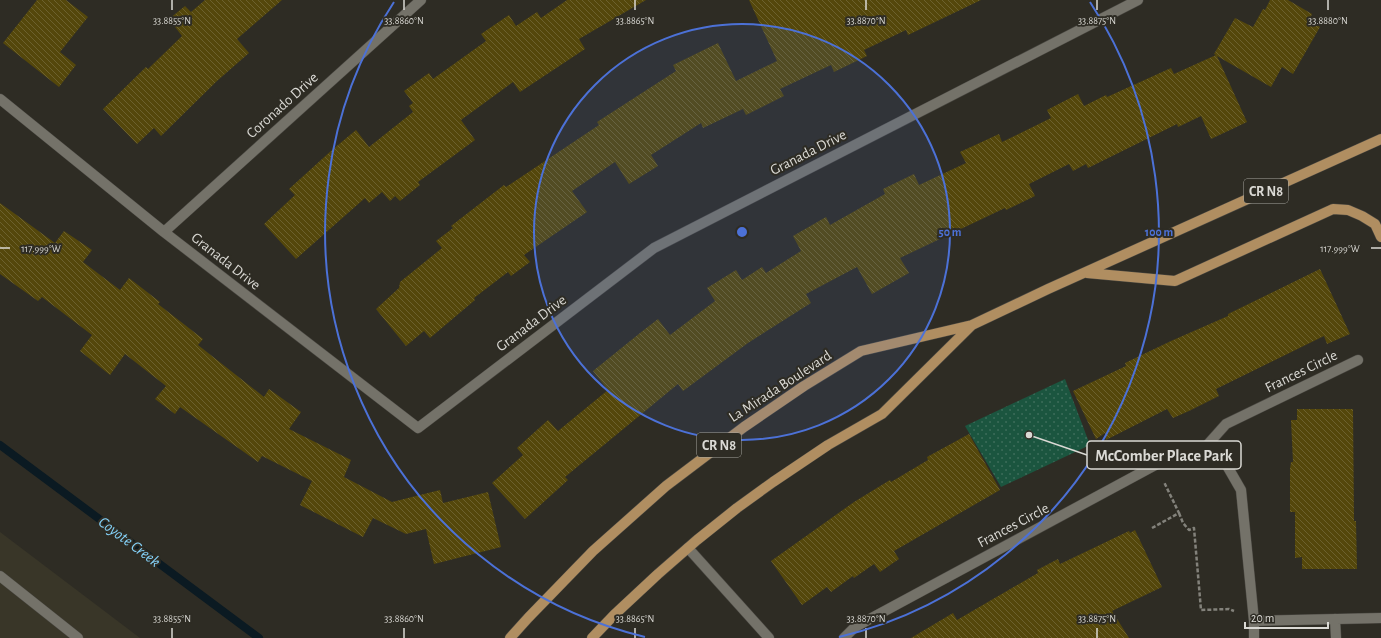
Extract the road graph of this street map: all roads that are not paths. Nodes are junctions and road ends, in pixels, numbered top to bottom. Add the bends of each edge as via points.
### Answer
1 (421, 0) edge
2 (1138, 0) edge
3 (0, 99) edge
4 (1381, 140) edge
5 (164, 232) junction
6 (1381, 236) edge
7 (1085, 273) junction
8 (972, 325) junction
9 (1358, 360) dead end
10 (1201, 452) junction
11 (688, 548) junction
12 (0, 576) edge
13 (1381, 618) edge
14 (1335, 620) junction
15 (1254, 621) junction
16 (78, 638) edge
17 (510, 638) edge
18 (592, 638) edge
19 (769, 638) edge
20 (844, 638) edge
21 (1254, 638) edge
22 (1336, 638) edge

1 - 5 street, Coronado Drive
2 - 5 street, Granada Drive via 654,248 418,428
3 - 5 street, Granada Drive
4 - 7 main road, La Mirada Boulevard / CR N8
6 - 7 main road via 1375,224 1362,216 1348,210 1333,209 1175,281
7 - 8 main road, La Mirada Boulevard / CR N8
8 - 11 main road, La Mirada Boulevard / CR N8 via 882,414 828,445 773,482
8 - 17 main road, La Mirada Boulevard / CR N8 via 861,351 804,386 744,427 666,486 593,551
9 - 10 street, Frances Circle via 1226,424
10 - 15 street via 1226,464 1241,490
10 - 20 street, Frances Circle via 1172,456 855,627
11 - 18 main road, La Mirada Boulevard / CR N8
11 - 19 street
12 - 16 street
13 - 14 street
14 - 15 street
14 - 22 street
15 - 21 street

